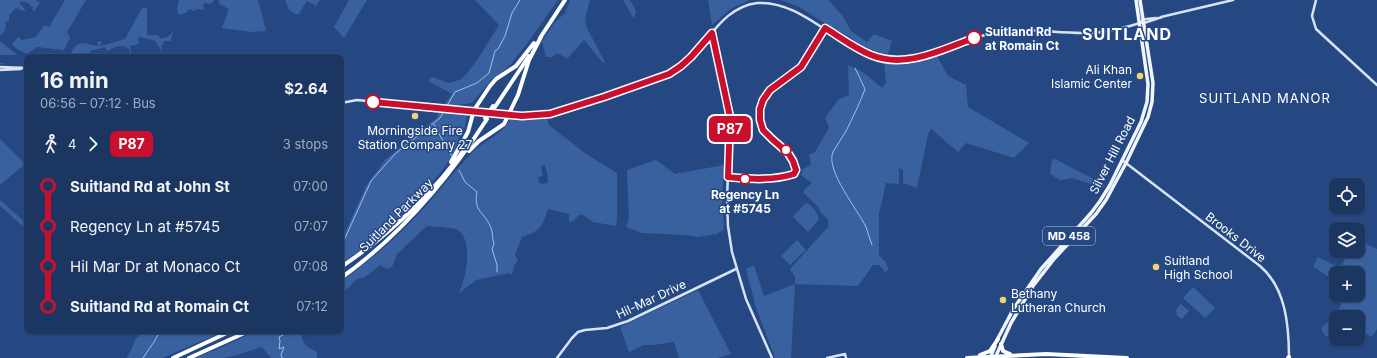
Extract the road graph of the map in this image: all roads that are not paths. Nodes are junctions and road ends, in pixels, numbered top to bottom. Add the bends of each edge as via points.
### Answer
1 (564, 0) edge
2 (1136, 0) edge
3 (1140, 0) edge
4 (1232, 0) edge
5 (1316, 0) edge
6 (1143, 22) junction
7 (825, 28) junction
8 (712, 33) junction
9 (541, 37) junction
10 (704, 42) junction
11 (534, 43) junction
12 (714, 45) junction
13 (0, 67) edge
14 (24, 68) edge
15 (24, 68) edge
16 (0, 70) edge
17 (1377, 84) edge
18 (344, 102) edge
19 (494, 106) junction
20 (473, 111) junction
21 (508, 115) junction
22 (486, 119) junction
23 (1122, 160) junction
24 (1126, 163) junction
25 (452, 171) junction
26 (728, 177) junction
27 (438, 182) junction
28 (344, 265) edge
29 (736, 269) junction
30 (344, 276) edge
31 (224, 334) edge
32 (242, 334) edge
33 (998, 339) junction
34 (1001, 344) junction
35 (1016, 355) junction
36 (993, 357) edge
37 (172, 358) edge
38 (189, 358) edge
39 (557, 358) edge
40 (772, 358) edge
41 (827, 358) edge
42 (846, 358) edge
43 (967, 358) edge
44 (973, 358) edge
45 (1127, 358) edge
46 (1289, 358) edge

1 - 9 highway, Suitland Parkway
1 - 11 highway, Suitland Parkway
2 - 6 main road, Silver Hill Road / MD 458
3 - 6 main road, Silver Hill Road / MD 458
4 - 6 street
5 - 17 street via 1312,16 1316,29
6 - 7 street via 1087,33 1019,30 1000,32 909,60 871,55
6 - 23 main road, Silver Hill Road / MD 458 via 1148,97 1143,117
6 - 24 main road, Silver Hill Road / MD 458 via 1152,73 1153,96 1148,117
7 - 8 street via 789,7 766,2 750,4 735,11
7 - 26 street via 801,67 770,90 760,109 763,130 788,153 796,172 760,180
8 - 10 street
8 - 12 street
9 - 19 highway, Suitland Parkway
9 - 21 highway via 529,60 518,95
10 - 12 street
10 - 21 street via 681,66 658,79 554,114 531,117
11 - 19 highway, Suitland Parkway
11 - 20 highway via 516,66 493,81
12 - 26 street via 730,117
13 - 14 street
15 - 16 street
18 - 20 street via 357,100
19 - 22 highway, Suitland Parkway, bridge
20 - 21 street
20 - 27 highway via 468,134
21 - 25 highway via 502,127 475,145
22 - 25 highway, Suitland Parkway
22 - 27 highway, Suitland Parkway
23 - 24 street, Brooks Drive
23 - 33 main road, Silver Hill Road / MD 458 via 1096,207 1048,259 1012,312
24 - 34 main road, Silver Hill Road / MD 458 via 1098,211 1054,259 1030,290
24 - 46 street, Brooks Drive via 1269,275 1285,312
25 - 30 highway, Suitland Parkway via 402,226
26 - 29 street via 728,226
27 - 28 highway, Suitland Parkway via 394,226
29 - 39 street, Hil-Mar Drive via 628,321 611,327 578,332
29 - 40 street
31 - 37 highway
32 - 38 highway
33 - 36 main road, Silver Hill Road / MD 458
33 - 44 highway via 989,352
34 - 35 highway via 1005,353
34 - 36 main road, Silver Hill Road / MD 458
35 - 36 highway
35 - 45 highway via 1060,354
36 - 44 highway
41 - 42 street via 845,354
43 - 44 highway

